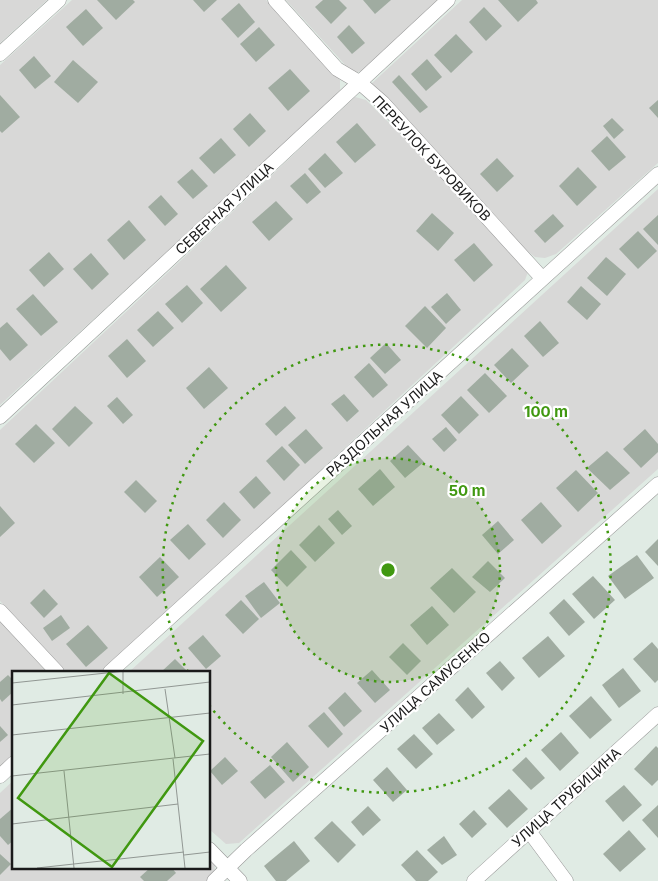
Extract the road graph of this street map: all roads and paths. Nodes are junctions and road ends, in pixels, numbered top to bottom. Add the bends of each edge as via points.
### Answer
1 (59, 0) edge
2 (275, 0) edge
3 (448, 0) edge
4 (0, 54) edge
5 (358, 82) junction
6 (658, 174) edge
7 (542, 278) junction
8 (0, 416) edge
9 (658, 484) edge
10 (0, 611) edge
11 (55, 671) edge
12 (111, 671) edge
13 (658, 714) edge
14 (12, 765) edge
15 (0, 776) edge
16 (529, 831) junction
17 (210, 850) edge
18 (227, 868) junction
19 (214, 881) edge
20 (240, 881) edge
21 (474, 881) edge
22 (566, 881) edge

1 - 4 street
2 - 5 street, ПЕРЕУЛОК БУРОВИКОВ via 337,69
3 - 5 street, СЕВЕРНАЯ УЛИЦА
5 - 7 street, ПЕРЕУЛОК БУРОВИКОВ via 383,103
5 - 8 street, СЕВЕРНАЯ УЛИЦА
6 - 7 street, РАЗДОЛЬНАЯ УЛИЦА
7 - 12 street, РАЗДОЛЬНАЯ УЛИЦА
9 - 18 street, УЛИЦА САМУСЕНКО
10 - 11 street
13 - 16 street, УЛИЦА ТРУБИЦИНА
14 - 15 street
16 - 21 street, УЛИЦА ТРУБИЦИНА
16 - 22 street
17 - 18 street
18 - 19 street, УЛИЦА САМУСЕНКО
18 - 20 street

